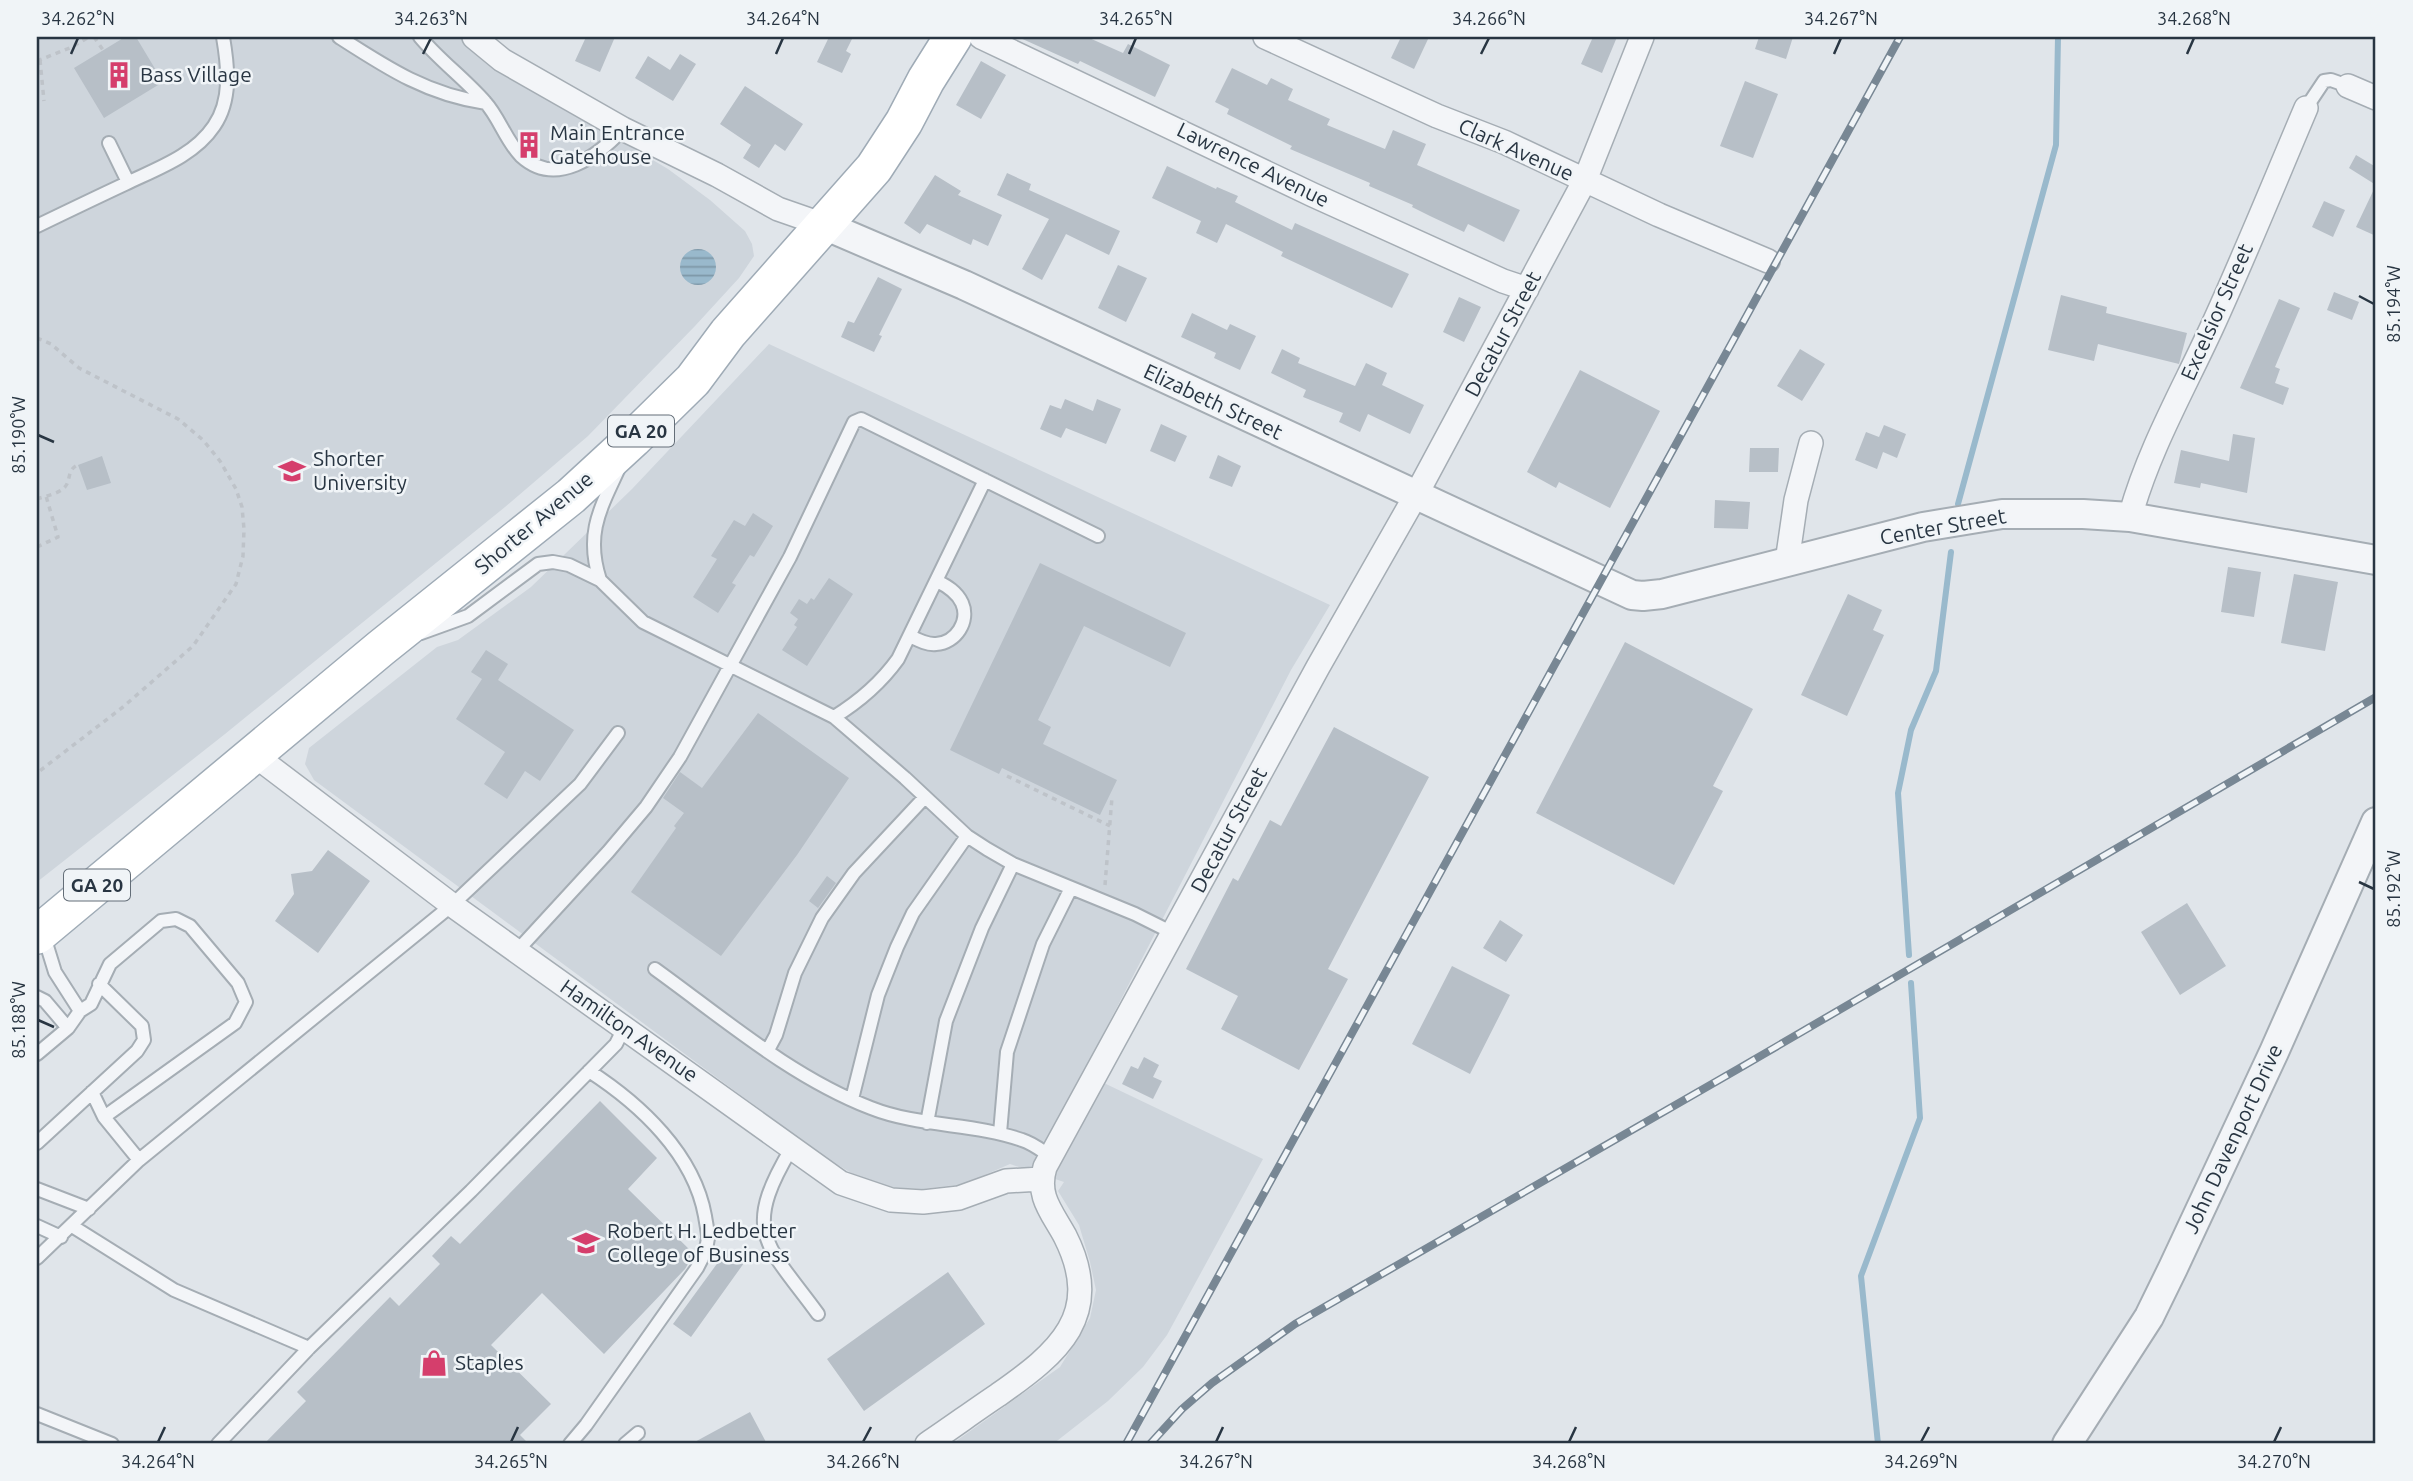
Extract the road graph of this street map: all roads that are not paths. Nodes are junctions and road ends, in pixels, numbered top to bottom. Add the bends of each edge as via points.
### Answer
1 (223, 37) edge
2 (340, 37) edge
3 (420, 37) edge
4 (474, 37) edge
5 (953, 37) edge
6 (981, 37) edge
7 (1265, 37) edge
8 (1642, 37) edge
9 (2348, 86) joint
10 (2376, 98) edge
11 (486, 103) junction
12 (2306, 108) joint
13 (623, 129) junction
14 (109, 143) dead end
15 (1585, 180) junction
16 (128, 182) junction
17 (824, 225) junction
18 (37, 226) edge
19 (1768, 261) dead end
20 (1527, 289) junction
21 (633, 439) junction
22 (1811, 443) dead end
23 (985, 480) junction
24 (1416, 495) junction
25 (2130, 517) junction
26 (1098, 536) dead end
27 (2376, 560) edge
28 (1787, 562) junction
29 (600, 580) junction
30 (1601, 580) joint
31 (937, 581) junction
32 (910, 636) junction
33 (381, 648) junction
34 (732, 666) junction
35 (834, 717) junction
36 (618, 733) dead end
37 (253, 754) junction
38 (925, 797) junction
39 (2376, 822) edge
40 (967, 836) junction
41 (1013, 864) junction
42 (1071, 888) junction
43 (452, 905) junction
44 (39, 933) edge
45 (1173, 933) junction
46 (517, 951) junction
47 (655, 969) dead end
48 (99, 984) junction
49 (37, 997) edge
50 (80, 1011) junction
51 (68, 1028) junction
52 (624, 1028) junction
53 (768, 1050) junction
54 (37, 1054) edge
55 (589, 1070) junction
56 (92, 1092) junction
57 (852, 1099) junction
58 (104, 1117) junction
59 (927, 1123) junction
60 (1000, 1133) junction
61 (40, 1137) edge
62 (791, 1149) junction
63 (1050, 1156) junction
64 (139, 1160) junction
65 (1041, 1179) junction
66 (37, 1189) edge
67 (89, 1209) junction
68 (37, 1226) edge
69 (72, 1226) junction
70 (61, 1237) junction
71 (37, 1258) edge
72 (818, 1314) dead end
73 (309, 1348) junction
74 (37, 1414) edge
75 (638, 1433) dead end
76 (112, 1444) edge
77 (218, 1444) edge
78 (570, 1444) edge
79 (625, 1444) edge
80 (927, 1444) edge
81 (2067, 1444) edge

1 - 16 lane via 228,83 215,125 186,153
2 - 11 lane via 421,86
3 - 11 lane
4 - 13 street via 502,60
5 - 17 main road, Shorter Avenue / GA 20 via 874,169
6 - 20 street, Lawrence Avenue via 1314,195
7 - 15 street, Clark Avenue
8 - 15 street, Decatur Street
9 - 10 street
9 - 12 lane via 2324,81
11 - 13 lane via 521,155 540,168 560,170 602,151
12 - 25 street, Excelsior Street via 2137,489
13 - 17 street via 778,209
14 - 16 lane
15 - 19 street, Clark Avenue
15 - 20 street, Decatur Street
16 - 18 lane
17 - 21 main road, Shorter Avenue / GA 20 via 728,333 693,380
17 - 24 street, Elizabeth Street via 964,285
20 - 24 street, Decatur Street
21 - 29 lane via 594,527 594,562
21 - 33 main road, Shorter Avenue / GA 20 via 570,496
22 - 28 street
23 - 26 lane
23 - 31 lane
23 - 34 lane via 862,419 854,422
24 - 30 street, Elizabeth Street
24 - 45 street, Decatur Street
25 - 27 street, Center Street
25 - 28 street, Center Street via 2028,514 1964,519
28 - 30 street, Center Street via 1643,596 1622,592
29 - 33 lane via 569,565 538,564 468,616
29 - 34 lane via 643,622
31 - 32 lane
31 - 32 lane via 962,604 959,632 939,644
32 - 35 lane via 883,681
33 - 37 main road, Shorter Avenue / GA 20
34 - 35 lane
34 - 46 lane via 646,807
35 - 38 lane
36 - 43 lane via 580,784
37 - 43 street, Hamilton Avenue
37 - 44 main road, Shorter Avenue / GA 20
38 - 40 lane
38 - 53 lane via 854,873 822,918 795,973
39 - 81 street, John Davenport Drive via 2161,1293
40 - 41 lane
40 - 57 lane via 902,936 878,995
41 - 42 lane
41 - 59 lane via 946,1021
42 - 45 lane
42 - 60 lane via 1043,944 1007,1052
43 - 46 street, Hamilton Avenue
43 - 64 lane
44 - 50 lane via 55,972
45 - 63 street, Decatur Street
46 - 52 street, Hamilton Avenue
47 - 53 lane
48 - 50 lane via 91,1004
48 - 56 lane via 142,1026 144,1040
48 - 58 lane via 110,964 130,947 161,921 176,919 190,926 238,983 246,1002 235,1023
49 - 51 lane
50 - 51 lane
51 - 54 lane
52 - 55 lane via 616,1044
52 - 62 street, Hamilton Avenue
53 - 57 lane
55 - 73 lane
55 - 78 lane via 620,1091 689,1169 702,1199 708,1236 696,1268
56 - 58 lane
56 - 61 lane
57 - 59 lane via 886,1114
58 - 64 lane
59 - 60 lane
60 - 63 lane
62 - 65 street, Hamilton Avenue via 841,1183 891,1200 959,1198 1006,1181
62 - 72 lane via 769,1189 763,1229
63 - 65 street, Decatur Street
64 - 67 lane
65 - 80 street via 1041,1191 1067,1241 1079,1280 1075,1317 1054,1351 1032,1370
66 - 67 lane
67 - 69 lane
68 - 70 lane
69 - 70 lane
69 - 73 lane via 174,1290
70 - 71 lane
73 - 77 lane
74 - 76 lane
75 - 79 lane

